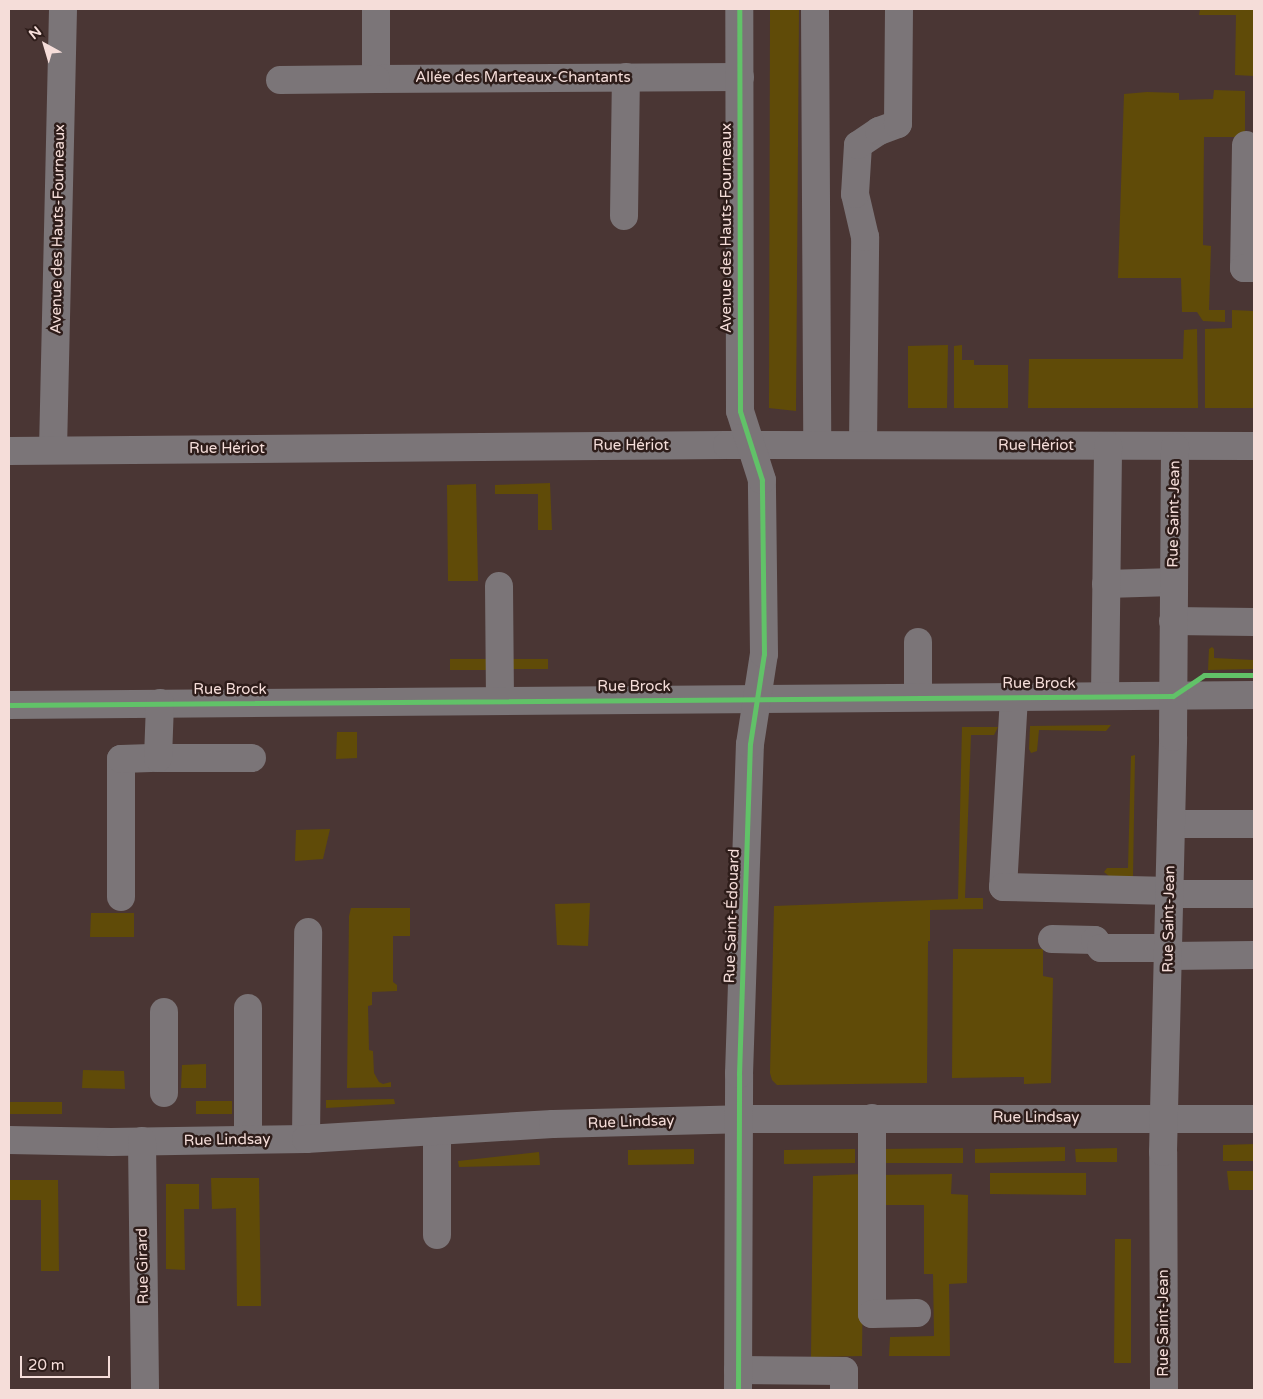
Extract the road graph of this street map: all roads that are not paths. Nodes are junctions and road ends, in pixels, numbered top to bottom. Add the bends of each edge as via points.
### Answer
1 (63, 9) edge
2 (376, 9) edge
3 (739, 9) edge
4 (815, 9) edge
5 (899, 9) edge
6 (626, 77) junction
7 (740, 78) junction
8 (376, 79) junction
9 (280, 80) dead end
10 (1246, 145) dead end
11 (624, 216) dead end
12 (1254, 268) edge
13 (751, 445) junction
14 (818, 445) junction
15 (863, 446) junction
16 (1108, 446) junction
17 (1254, 446) edge
18 (1175, 447) junction
19 (9, 450) edge
20 (53, 450) junction
21 (1174, 582) junction
22 (1106, 584) junction
23 (499, 586) dead end
24 (1173, 622) junction
25 (1254, 622) edge
26 (918, 642) dead end
27 (1254, 695) edge
28 (1105, 696) junction
29 (1173, 696) junction
30 (918, 697) junction
31 (1014, 697) junction
32 (757, 699) junction
33 (500, 701) junction
34 (160, 703) junction
35 (9, 705) edge
36 (158, 758) junction
37 (252, 758) dead end
38 (1171, 824) junction
39 (1254, 824) edge
40 (1170, 892) junction
41 (1254, 894) edge
42 (121, 897) dead end
43 (308, 932) dead end
44 (1052, 939) dead end
45 (1169, 952) junction
46 (1254, 955) edge
47 (248, 1008) dead end
48 (164, 1012) dead end
49 (164, 1093) dead end
50 (739, 1118) junction
51 (872, 1118) junction
52 (1164, 1118) junction
53 (1254, 1119) edge
54 (437, 1131) junction
55 (248, 1139) junction
56 (306, 1139) junction
57 (9, 1140) edge
58 (142, 1141) junction
59 (438, 1235) dead end
60 (917, 1313) dead end
61 (738, 1380) edge
62 (145, 1390) edge
63 (844, 1390) edge
64 (1164, 1390) edge

1 - 20 street, Avenue des Hauts-Fourneaux
2 - 8 street
3 - 7 street, Avenue des Hauts-Fourneaux
4 - 14 street
5 - 15 street via 898,124 879,131 858,145 855,194 865,237
6 - 7 street, Allée des Marteaux-Chantants
6 - 8 street, Allée des Marteaux-Chantants
6 - 11 street
7 - 13 street, Avenue des Hauts-Fourneaux via 740,411
8 - 9 street, Allée des Marteaux-Chantants
10 - 12 street via 1244,268
13 - 14 street, Rue Hériot
13 - 20 street, Rue Hériot
13 - 32 street, Rue Saint-Édouard via 762,480 763,495 764,654
14 - 15 street, Rue Hériot
15 - 16 street, Rue Hériot
16 - 18 street, Rue Hériot
16 - 22 street
17 - 18 street, Rue Hériot
18 - 21 street, Rue Saint-Jean
19 - 20 street, Rue Hériot
21 - 22 street
21 - 24 street, Rue Saint-Jean
22 - 28 street
23 - 33 street
24 - 25 street
24 - 29 street, Rue Saint-Jean
26 - 30 street
27 - 29 street, Rue Brock
28 - 29 street, Rue Brock
28 - 31 street, Rue Brock
29 - 38 street, Rue Saint-Jean
30 - 31 street, Rue Brock
30 - 32 street, Rue Brock
31 - 40 street via 1003,887
32 - 33 street, Rue Brock
32 - 50 street, Rue Saint-Édouard via 750,744
33 - 34 street, Rue Brock
34 - 35 street, Rue Brock
34 - 36 street
36 - 37 street
36 - 42 street via 121,759
38 - 39 street
38 - 40 street, Rue Saint-Jean
40 - 41 street
40 - 45 street, Rue Saint-Jean
43 - 56 street
44 - 45 street via 1095,940 1101,948
45 - 46 street
45 - 52 street, Rue Saint-Jean
47 - 55 street
48 - 49 street
50 - 51 street, Rue Lindsay
50 - 54 street, Rue Lindsay
50 - 61 street, Rue Saint-Édouard
51 - 52 street, Rue Lindsay
51 - 60 street via 872,1314
52 - 53 street, Rue Lindsay
52 - 64 street, Rue Saint-Jean
54 - 56 street, Rue Lindsay
54 - 59 street
55 - 56 street, Rue Lindsay
55 - 58 street, Rue Lindsay
57 - 58 street, Rue Lindsay
58 - 62 street, Rue Girard
61 - 63 street via 844,1371

